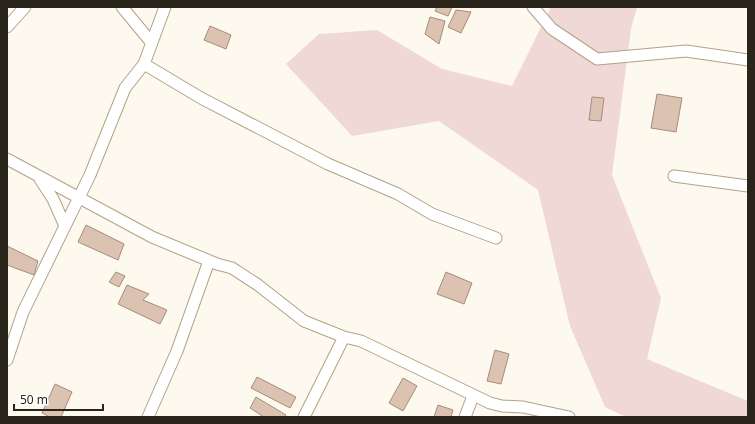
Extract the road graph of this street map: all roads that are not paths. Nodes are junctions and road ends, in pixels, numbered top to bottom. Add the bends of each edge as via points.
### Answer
1 (25, 7) edge
2 (122, 7) edge
3 (165, 7) edge
4 (533, 7) edge
5 (7, 27) edge
6 (150, 42) junction
7 (748, 60) edge
8 (144, 64) junction
9 (7, 160) edge
10 (674, 176) dead end
11 (40, 178) junction
12 (748, 186) edge
13 (78, 199) junction
14 (65, 226) junction
15 (496, 238) dead end
16 (209, 261) junction
17 (344, 337) junction
18 (7, 360) edge
19 (473, 396) junction
20 (148, 417) edge
21 (304, 417) edge
22 (465, 417) edge
23 (569, 417) edge

1 - 5 street
2 - 6 street
3 - 6 street
4 - 7 street via 552,29 597,59 686,51
6 - 8 street
8 - 13 street via 125,88
8 - 15 street via 201,98 328,164 398,194 432,214
9 - 11 street
10 - 12 street
11 - 13 street
11 - 14 street
13 - 14 street
13 - 16 street via 152,237
14 - 18 street via 23,312
16 - 17 street via 232,268 304,320
16 - 20 street via 177,351
17 - 19 street via 361,341 409,362
17 - 21 street
19 - 22 street
19 - 23 street via 502,406 523,407

